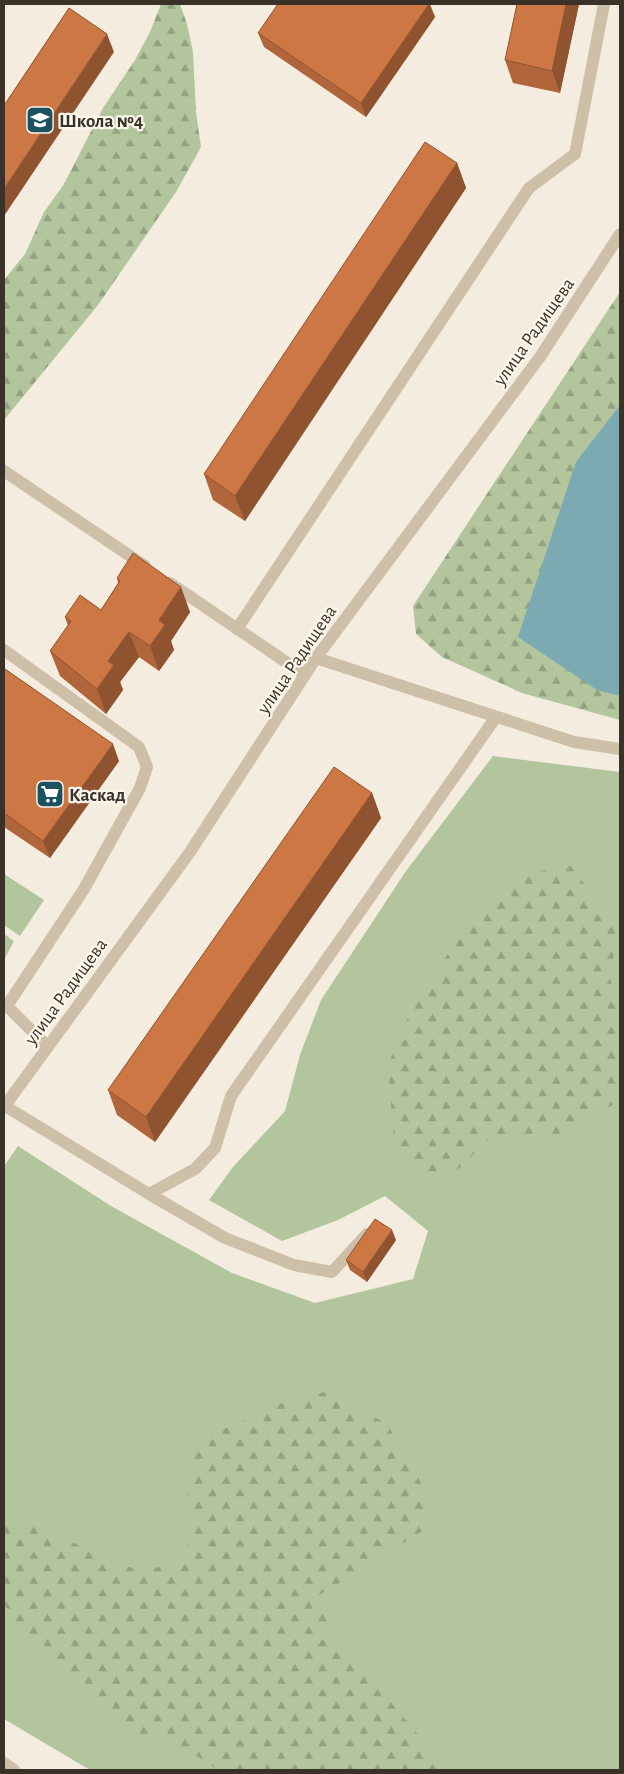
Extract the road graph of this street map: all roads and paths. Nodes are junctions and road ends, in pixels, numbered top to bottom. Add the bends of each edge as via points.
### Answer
1 (604, 4) edge
2 (620, 234) edge
3 (4, 471) edge
4 (237, 629) junction
5 (4, 650) edge
6 (316, 658) junction
7 (305, 675) junction
8 (496, 716) junction
9 (620, 749) edge
10 (6, 1005) edge
11 (48, 1048) junction
12 (4, 1106) edge
13 (149, 1194) junction
14 (369, 1232) edge
15 (4, 1763) edge
16 (14, 1770) edge

1 - 4 street via 575,154 529,188
2 - 6 street, улица Радищева via 540,357
3 - 4 street
4 - 7 street
5 - 10 street via 139,747 147,767 140,788 84,889
6 - 7 street, улица Радищева
6 - 8 street
7 - 11 street, улица Радищева via 190,852
8 - 9 street via 574,742
8 - 13 street via 231,1096 215,1148 195,1169
10 - 11 street
11 - 12 street, улица Радищева
12 - 13 street
13 - 14 street via 225,1238 294,1265 332,1272
15 - 16 street

